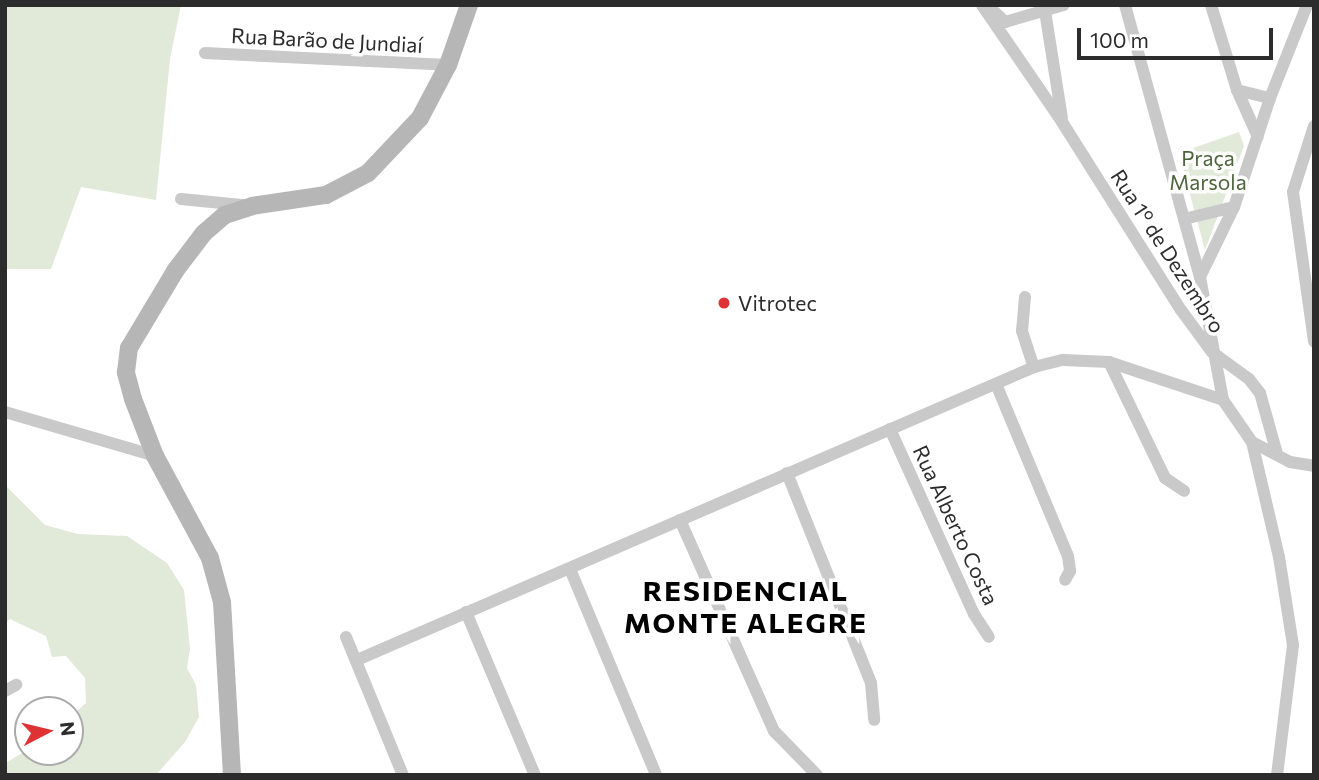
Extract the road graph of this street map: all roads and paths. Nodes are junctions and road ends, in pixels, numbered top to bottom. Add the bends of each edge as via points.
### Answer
1 (469, 5) edge
2 (984, 5) edge
3 (995, 5) edge
4 (1064, 5) edge
5 (1125, 5) edge
6 (1211, 5) edge
7 (1307, 5) edge
8 (1045, 11) junction
9 (1005, 22) junction
10 (205, 53) dead end
11 (448, 65) junction
12 (1025, 66) junction
13 (1237, 90) junction
14 (1269, 98) junction
15 (1062, 122) junction
16 (1314, 126) edge
17 (1258, 137) junction
18 (181, 199) dead end
19 (252, 206) junction
20 (1234, 207) junction
21 (1184, 219) junction
22 (1200, 277) junction
23 (1025, 297) dead end
24 (1314, 342) edge
25 (1212, 352) junction
26 (1109, 362) junction
27 (1034, 367) junction
28 (996, 384) junction
29 (1223, 400) junction
30 (5, 412) edge
31 (890, 429) junction
32 (1252, 442) junction
33 (1277, 454) junction
34 (155, 456) junction
35 (1314, 466) edge
36 (787, 473) junction
37 (1184, 491) dead end
38 (680, 520) junction
39 (569, 569) junction
40 (1065, 580) dead end
41 (467, 612) junction
42 (346, 637) dead end
43 (989, 637) dead end
44 (357, 660) junction
45 (874, 720) dead end
46 (400, 774) edge
47 (232, 775) edge
48 (535, 775) edge
49 (656, 775) edge
50 (817, 775) edge
51 (1277, 775) edge

1 - 11 main road
2 - 9 street
2 - 12 street, Rua 1º de Dezembro
3 - 9 street, Rua 1º de Dezembro
4 - 8 street
5 - 21 street
6 - 13 street
7 - 14 street
8 - 9 street
8 - 15 street
9 - 12 street, Rua 1º de Dezembro
10 - 11 street, Rua Barão de Jundiaí
11 - 19 main road via 420,118 368,173 333,193
12 - 15 street, Rua 1º de Dezembro
13 - 14 street
13 - 17 street
14 - 17 street
15 - 25 street, Rua 1º de Dezembro via 1170,295
16 - 24 street via 1293,192
17 - 20 street
18 - 19 street
19 - 34 main road via 225,215 204,233 140,324 129,348 126,372
20 - 21 street
20 - 22 street
21 - 22 street
22 - 25 street
23 - 27 street via 1022,331
25 - 29 street, Rua 1º de Dezembro
25 - 33 street via 1249,379 1260,393
26 - 27 street via 1063,360
26 - 29 street
26 - 37 street via 1165,478
27 - 28 street
28 - 31 street
28 - 40 street via 1068,556 1070,571
29 - 32 street, Rua 1º de Dezembro
30 - 34 street
31 - 36 street
31 - 43 street, Rua Alberto Costa via 974,614
32 - 33 street, Rua 1º de Dezembro
32 - 51 street via 1279,557 1293,645
33 - 35 street, Rua 1º de Dezembro via 1290,462
34 - 47 main road via 210,558 222,602
36 - 38 street
36 - 45 street via 871,683
38 - 39 street
38 - 50 street via 774,731
39 - 41 street
39 - 49 street
41 - 44 street
41 - 48 street
42 - 44 street
44 - 46 street

